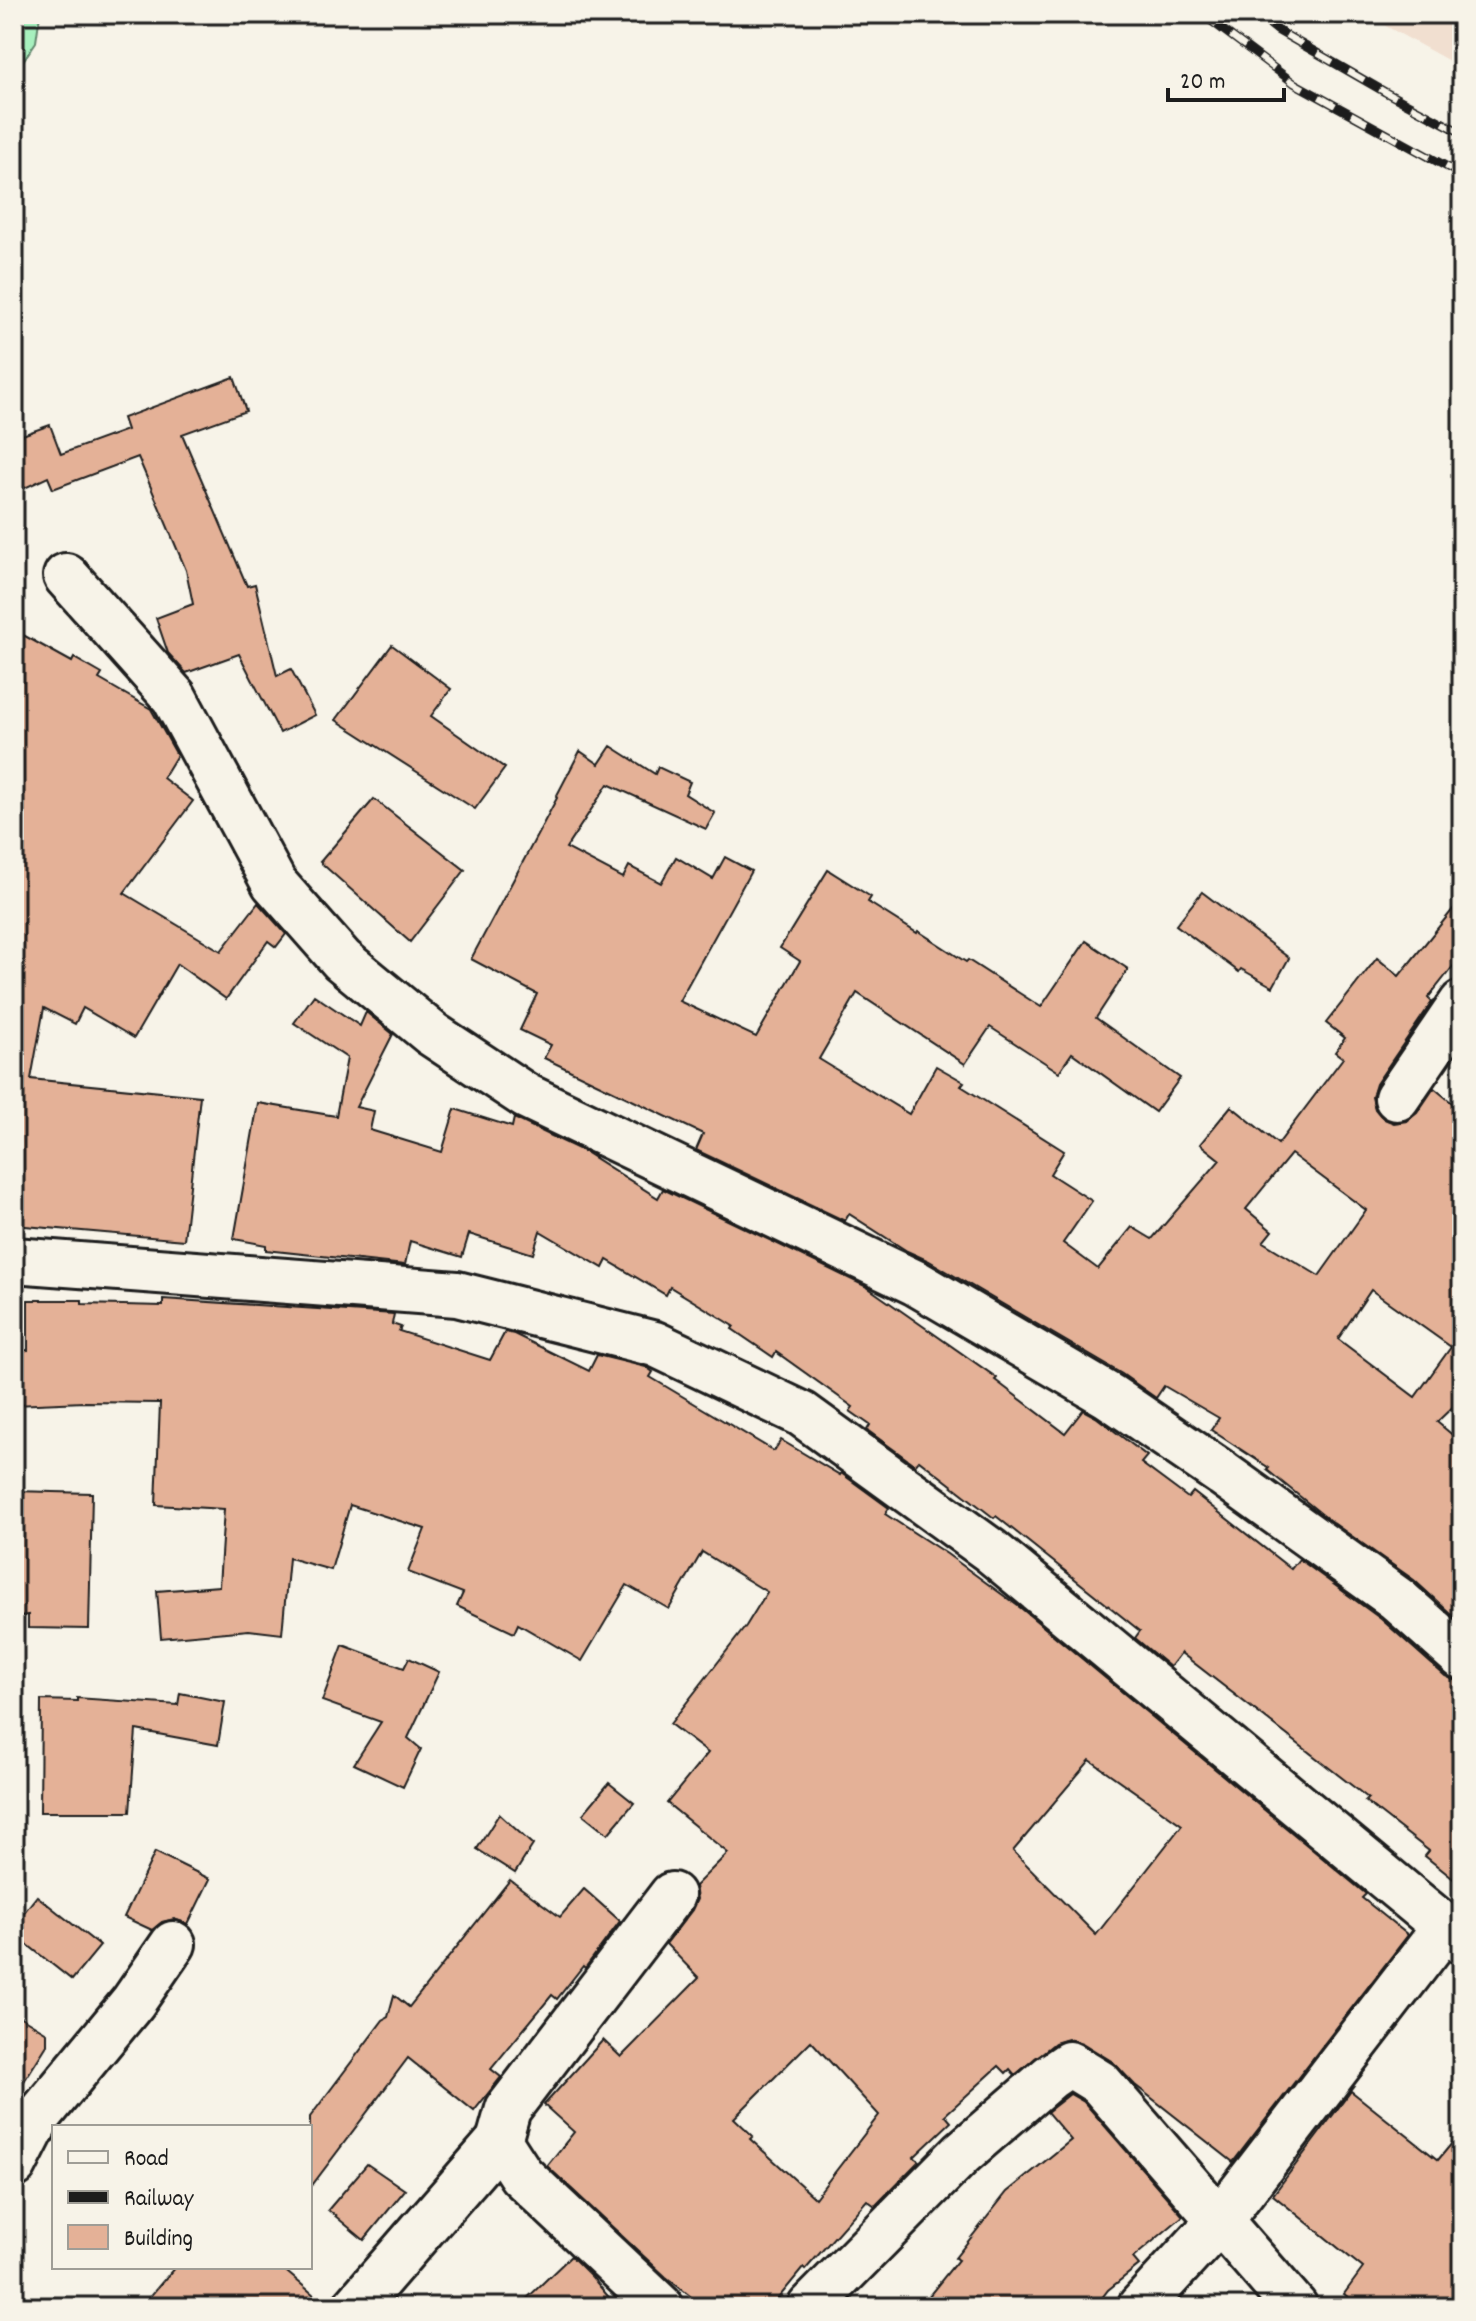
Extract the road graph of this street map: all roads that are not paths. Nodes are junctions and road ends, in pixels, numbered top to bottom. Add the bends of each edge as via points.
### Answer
1 (66, 576) dead end
2 (1462, 1003) edge
3 (1397, 1098) dead end
4 (14, 1260) edge
5 (1462, 1657) edge
6 (672, 1895) dead end
7 (1454, 1934) edge
8 (173, 1944) dead end
9 (499, 2141) junction
10 (14, 2165) edge
11 (1220, 2220) junction
12 (355, 2307) edge
13 (661, 2307) edge
14 (810, 2307) edge
15 (1140, 2307) edge
16 (1295, 2307) edge

1 - 5 street via 174,697 274,883 342,960 432,1034 526,1096 916,1283 1109,1396 1397,1599
2 - 3 street
4 - 7 street via 457,1294 655,1344 802,1414 991,1551
6 - 9 street via 508,2109
7 - 11 street
8 - 10 street via 133,2002 39,2116
9 - 12 street
9 - 13 street via 521,2175
11 - 14 street via 1100,2083 1069,2064 962,2153
11 - 15 street
11 - 16 street

